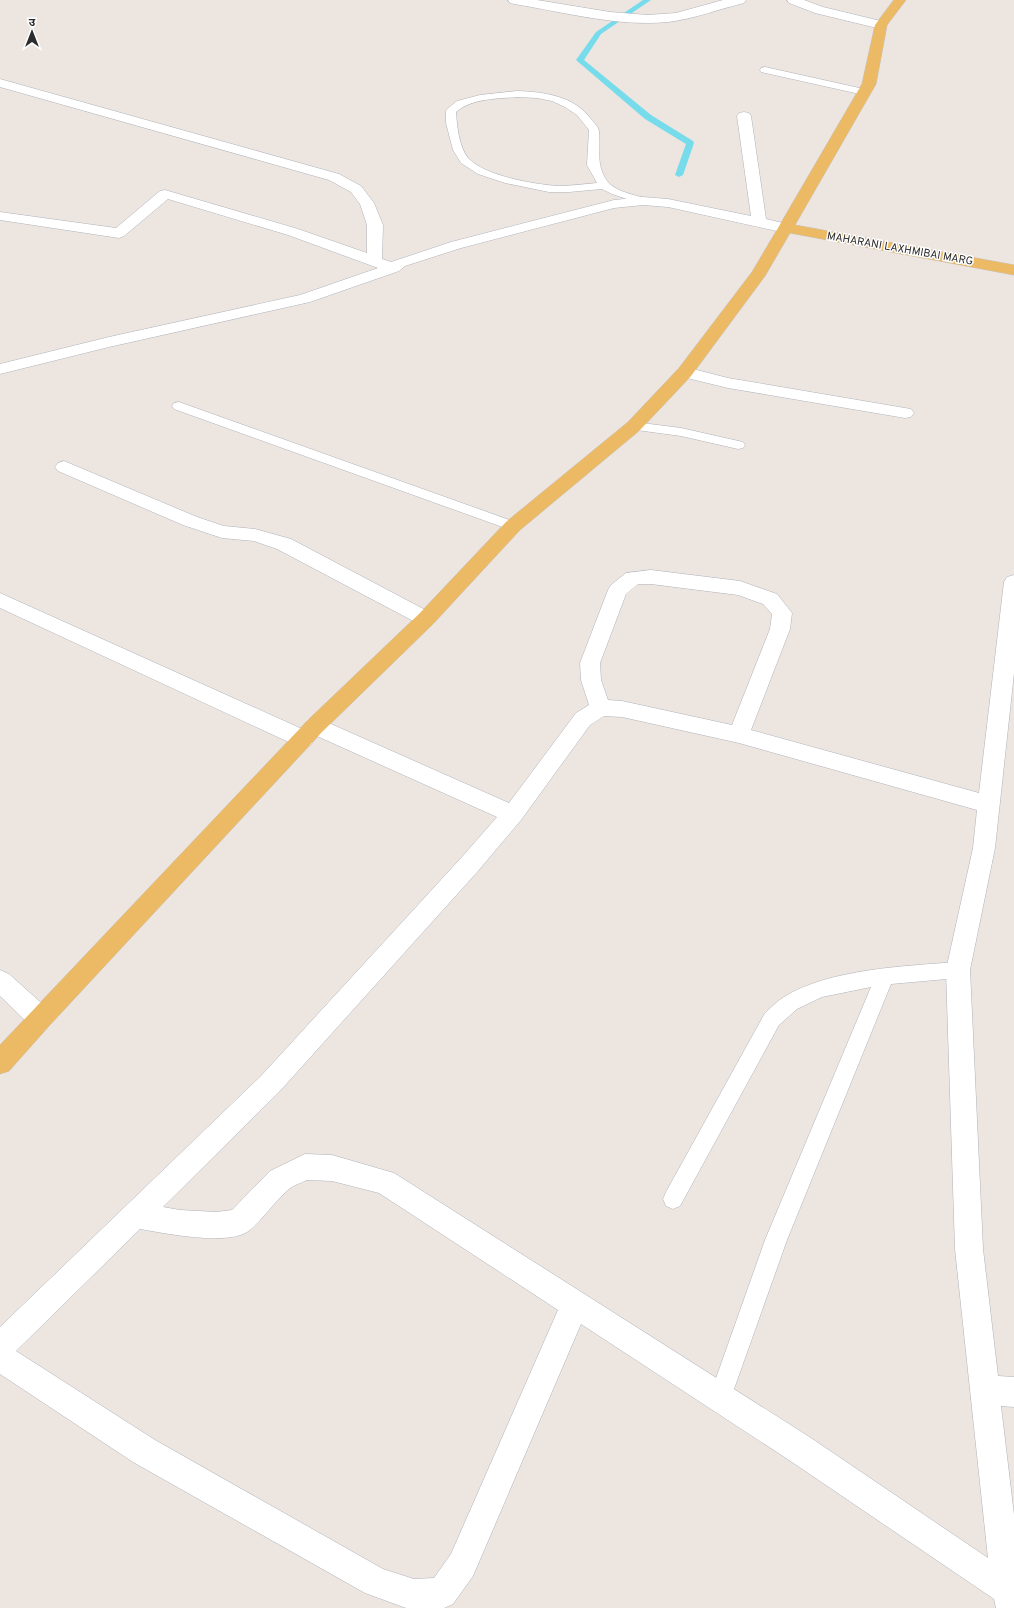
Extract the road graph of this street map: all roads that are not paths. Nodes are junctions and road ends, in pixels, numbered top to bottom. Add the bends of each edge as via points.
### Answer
1 (514, 0) edge
2 (740, 0) edge
3 (793, 0) edge
4 (900, 0) edge
5 (881, 25) junction
6 (765, 70) dead end
7 (0, 83) edge
8 (864, 92) junction
9 (744, 116) dead end
10 (604, 185) junction
11 (643, 201) junction
12 (0, 216) edge
13 (759, 222) junction
14 (786, 228) junction
15 (374, 262) junction
16 (393, 268) junction
17 (1014, 270) edge
18 (0, 369) edge
19 (685, 372) junction
20 (179, 406) dead end
21 (905, 413) dead end
22 (634, 426) junction
23 (738, 445) dead end
24 (64, 467) dead end
25 (513, 526) junction
26 (1014, 582) edge
27 (0, 600) edge
28 (426, 619) junction
29 (1012, 625) edge
30 (600, 708) junction
31 (309, 732) junction
32 (1006, 733) edge
33 (739, 735) junction
34 (989, 804) junction
35 (513, 814) junction
36 (958, 970) junction
37 (886, 976) junction
38 (0, 981) edge
39 (40, 1018) junction
40 (0, 1063) edge
41 (673, 1199) dead end
42 (136, 1215) junction
43 (575, 1304) junction
44 (0, 1348) edge
45 (0, 1357) edge
46 (984, 1390) junction
47 (1014, 1392) edge
48 (720, 1398) junction
49 (1010, 1598) edge

1 - 2 street via 614,16 667,18
3 - 5 street via 819,10
4 - 5 main road
5 - 8 main road via 870,84
6 - 8 lane
7 - 15 street via 334,177 356,189 367,203 375,225
8 - 14 main road
9 - 13 street
10 - 10 lane via 593,165 594,130 581,113 569,105 537,95 516,94 484,97 461,103 451,111 459,151 466,161 481,172 536,187 557,189
10 - 11 lane
11 - 13 street via 668,203
11 - 16 street via 614,204 456,245 400,263
12 - 15 street via 119,233 165,194 293,232
13 - 14 street
14 - 17 main road, MAHARANI LAXHMIBAI MARG
14 - 19 main road via 759,273
15 - 16 street
16 - 18 street via 304,299
19 - 21 street via 728,383
19 - 22 main road
20 - 25 lane
22 - 23 lane via 681,432
22 - 25 main road
24 - 28 street via 190,521 222,532 255,535 284,544
25 - 28 main road
26 - 29 street
27 - 31 street
28 - 31 main road
29 - 32 street
30 - 33 street via 622,709
30 - 33 street via 590,680 590,663 618,590 633,578 651,577 740,588 770,599 782,613 780,629
30 - 35 street via 583,719
31 - 35 street
31 - 39 main road
32 - 34 street
33 - 34 street
34 - 36 street via 984,848
35 - 42 street via 270,1084
36 - 37 lane
36 - 46 street via 969,1249
37 - 41 lane via 819,989 790,1003 772,1019
37 - 48 lane via 776,1240
38 - 39 street
39 - 40 main road
42 - 43 street via 180,1223 216,1225 238,1222 279,1180 305,1167 332,1168 384,1182
42 - 44 street
43 - 45 street via 462,1565 442,1593 414,1595 376,1582 144,1451
43 - 48 street
46 - 47 street
46 - 49 street
48 - 49 street

